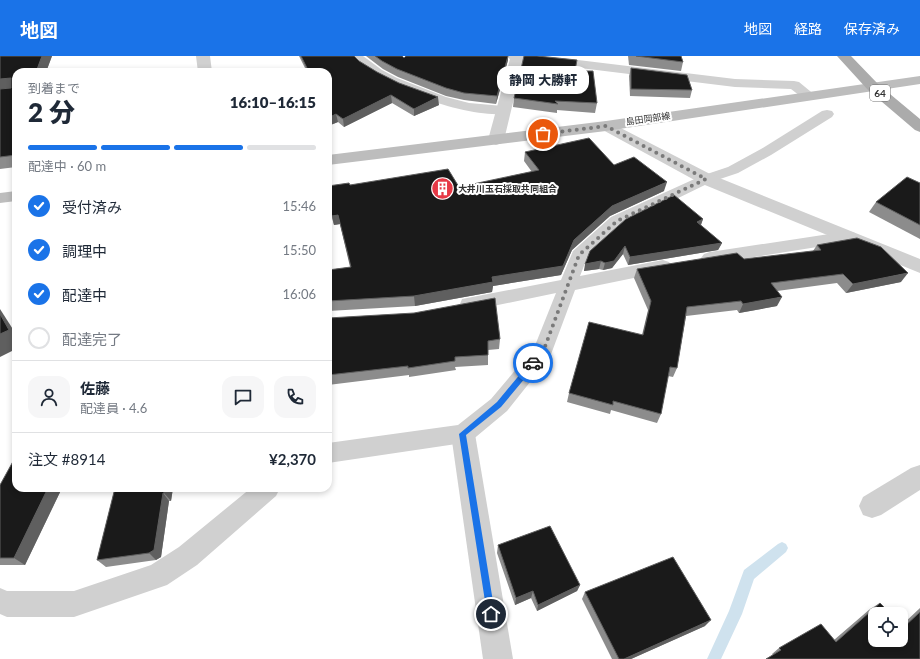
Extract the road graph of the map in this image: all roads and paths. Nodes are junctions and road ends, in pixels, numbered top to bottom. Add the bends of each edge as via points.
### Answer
1 (203, 56) edge
2 (356, 56) edge
3 (515, 56) edge
4 (844, 56) edge
5 (532, 58) edge
6 (204, 68) edge
7 (920, 80) edge
8 (873, 87) junction
9 (809, 96) junction
10 (502, 110) junction
11 (828, 114) dead end
12 (606, 126) junction
13 (920, 127) edge
14 (496, 140) junction
15 (332, 160) edge
16 (706, 179) junction
17 (12, 196) edge
18 (0, 198) edge
19 (848, 237) junction
20 (920, 266) edge
21 (567, 286) junction
22 (453, 307) edge
23 (463, 434) junction
24 (332, 452) edge
25 (920, 476) edge
26 (263, 492) edge
27 (872, 506) dead end
28 (0, 601) edge
29 (498, 659) edge

1 - 6 street
2 - 10 lane via 378,74 444,100 469,107
3 - 5 street
3 - 10 street
4 - 8 main road, 64
5 - 9 street via 735,83 794,85
7 - 8 main road, 島田岡部線
8 - 9 main road, 島田岡部線
8 - 13 main road, 64
9 - 12 main road, 島田岡部線
10 - 14 street
11 - 16 lane via 733,170
12 - 14 main road, 島田岡部線
12 - 16 street
14 - 15 main road, 島田岡部線
16 - 19 street
16 - 21 lane via 617,221 579,255
17 - 18 main road
19 - 20 street
19 - 21 lane via 633,271
21 - 22 lane
21 - 23 lane via 543,352 499,404
23 - 24 lane
23 - 29 street
25 - 27 street
26 - 28 lane via 188,556 158,576 74,604 7,604

